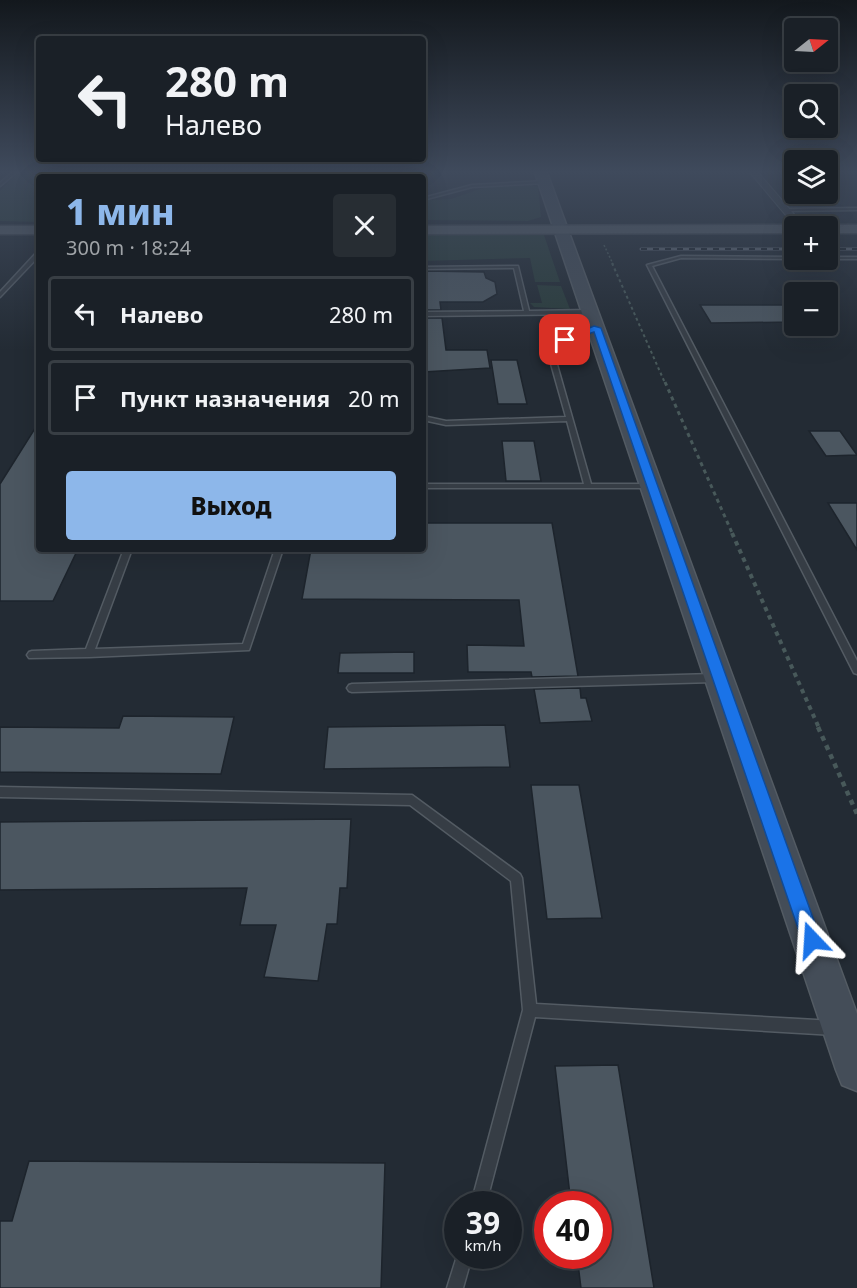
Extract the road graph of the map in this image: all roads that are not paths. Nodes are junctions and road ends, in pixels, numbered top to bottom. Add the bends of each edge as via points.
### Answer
1 (562, 230) edge
2 (36, 256) edge
3 (784, 258) edge
4 (838, 258) edge
5 (857, 258) edge
6 (426, 268) edge
7 (0, 295) edge
8 (527, 313) junction
9 (426, 314) edge
10 (594, 320) junction
11 (426, 419) edge
12 (569, 419) junction
13 (426, 486) edge
14 (588, 486) junction
15 (652, 486) junction
16 (127, 552) edge
17 (278, 552) edge
18 (89, 653) junction
19 (32, 655) dead end
20 (857, 670) edge
21 (720, 678) junction
22 (352, 688) dead end
23 (0, 792) edge
24 (530, 1010) junction
25 (842, 1028) junction
26 (857, 1070) edge
27 (481, 1191) edge
28 (460, 1269) edge
29 (455, 1288) edge

1 - 10 street
2 - 7 lane
3 - 20 lane via 681,257 649,265
4 - 5 lane
6 - 8 lane via 516,267
8 - 9 lane
8 - 10 lane
10 - 12 lane via 549,346
10 - 15 street
11 - 12 lane via 446,423
12 - 14 lane
13 - 14 lane
14 - 15 lane
15 - 21 street
16 - 18 lane
17 - 18 lane via 246,647
18 - 19 lane
21 - 22 lane
21 - 25 street
23 - 24 lane via 412,800 516,878
24 - 25 lane
24 - 27 lane
25 - 26 street
28 - 29 lane

